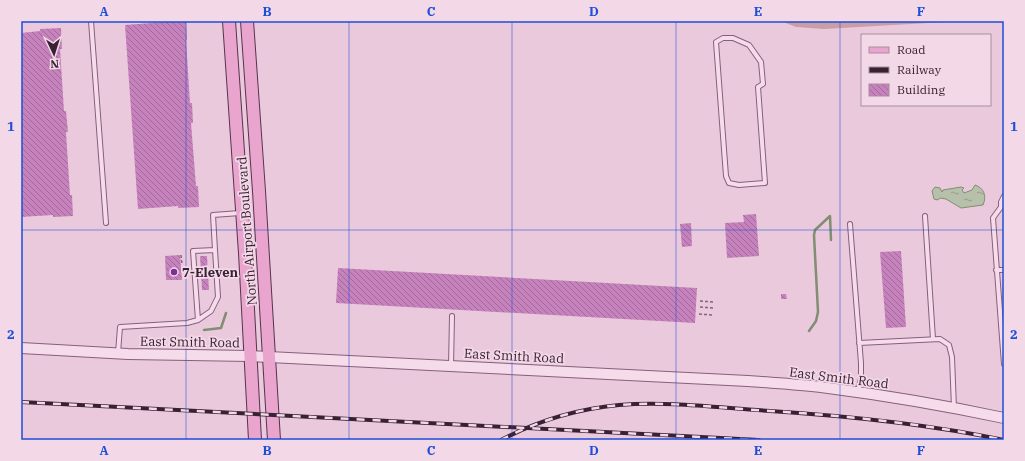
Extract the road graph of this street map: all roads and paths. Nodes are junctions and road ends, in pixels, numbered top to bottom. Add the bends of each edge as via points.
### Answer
1 (92, 21) edge
2 (229, 21) edge
3 (247, 21) edge
4 (765, 183) joint
5 (1004, 196) edge
6 (242, 213) junction
7 (925, 216) dead end
8 (106, 222) dead end
9 (850, 224) dead end
10 (215, 250) junction
11 (181, 255) dead end
12 (182, 265) dead end
13 (996, 270) junction
14 (1004, 270) edge
15 (700, 301) dead end
16 (713, 302) dead end
17 (700, 307) dead end
18 (713, 308) dead end
19 (699, 314) dead end
20 (712, 315) dead end
21 (452, 316) dead end
22 (198, 320) junction
23 (933, 339) junction
24 (859, 343) junction
25 (21, 348) edge
26 (118, 353) junction
27 (250, 356) junction
28 (269, 357) junction
29 (1004, 364) edge
30 (450, 366) junction
31 (858, 392) junction
32 (954, 408) junction
33 (1004, 418) edge
34 (255, 440) edge
35 (274, 440) edge

1 - 8 lane
2 - 6 main road, North Airport Boulevard
3 - 28 main road, North Airport Boulevard
4 - 4 lane via 758,87 763,84 761,62 749,45 733,38 723,38 716,42 726,176 729,183 740,185
5 - 13 lane via 1001,207 993,218
6 - 10 lane via 213,215
6 - 27 main road, North Airport Boulevard
7 - 23 lane
9 - 24 lane
10 - 22 lane via 218,297 211,311
10 - 22 lane via 193,251
11 - 12 path
13 - 14 lane
13 - 29 lane
15 - 16 path
17 - 18 path
19 - 20 path
21 - 30 lane
22 - 26 lane via 187,323 120,327
23 - 24 lane
23 - 32 lane via 940,339 949,345 952,357
24 - 31 lane via 861,379
25 - 26 street, East Smith Road
26 - 27 street, East Smith Road
27 - 28 street, East Smith Road
27 - 34 main road, North Airport Boulevard
28 - 30 street, East Smith Road
28 - 35 main road, North Airport Boulevard
30 - 31 street, East Smith Road via 748,381
31 - 32 street, East Smith Road
32 - 33 street, East Smith Road

